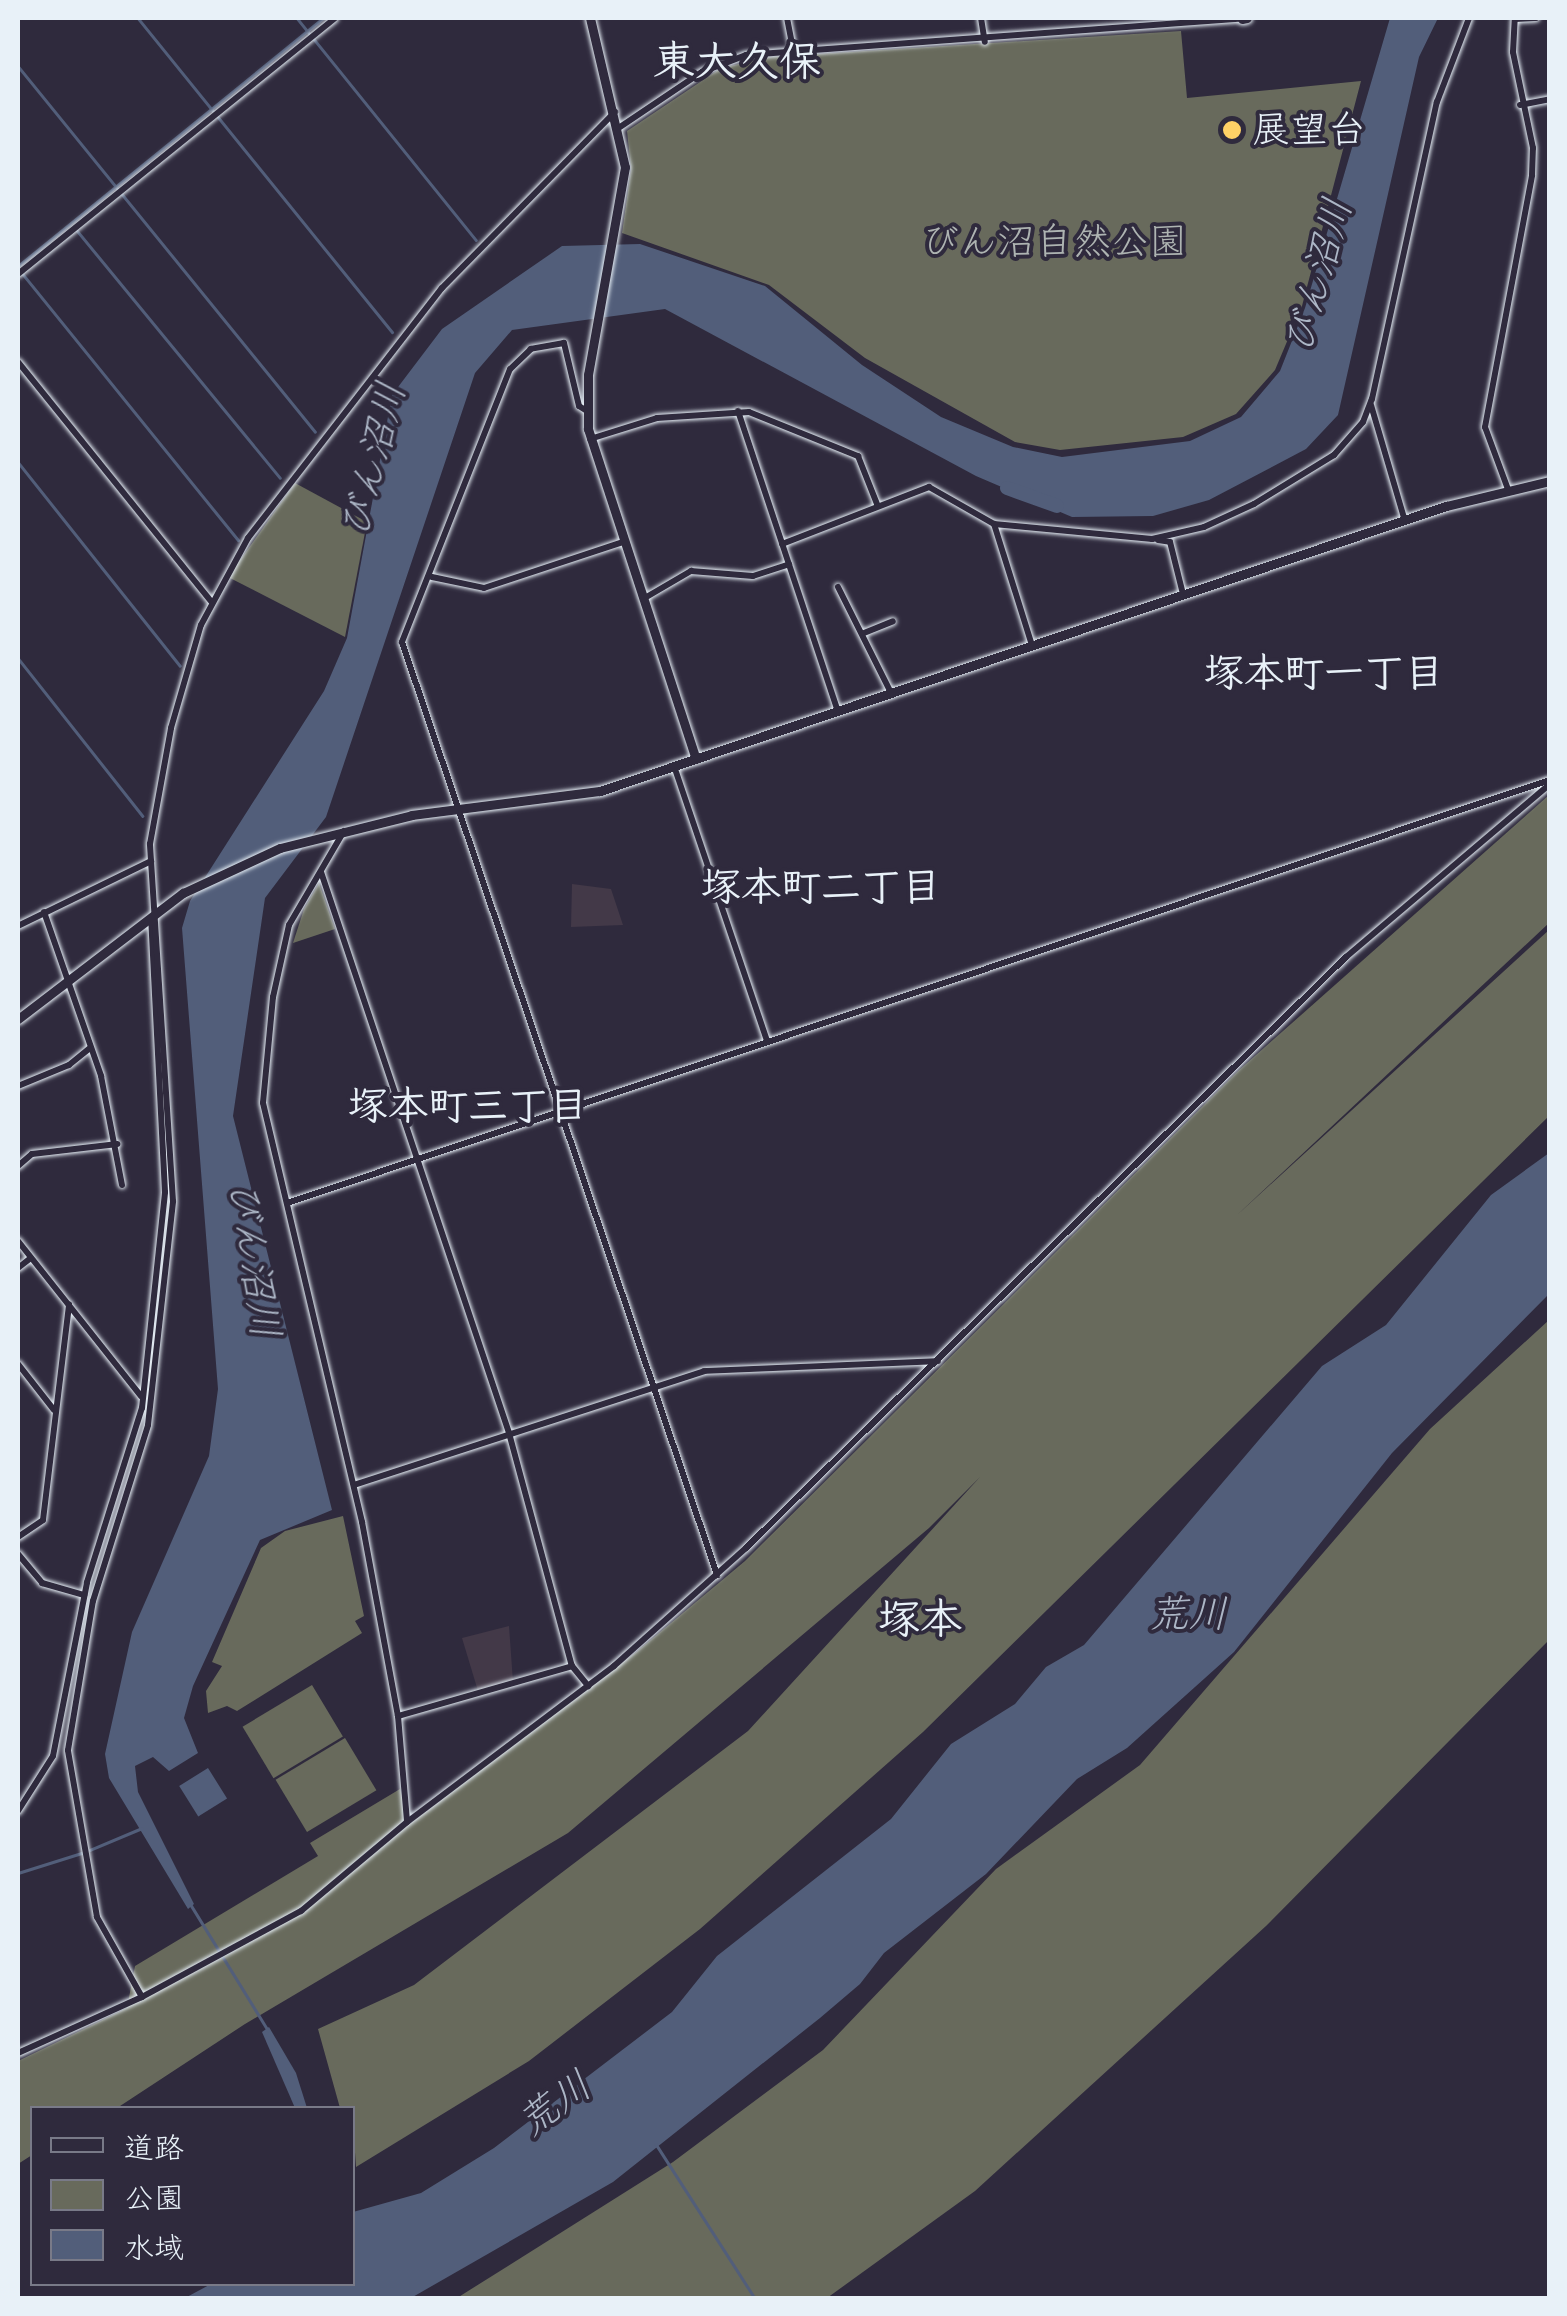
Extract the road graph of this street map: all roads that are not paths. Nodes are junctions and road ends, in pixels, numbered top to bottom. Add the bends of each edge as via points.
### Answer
1 (335, 18) edge
2 (590, 18) edge
3 (786, 18) edge
4 (981, 18) edge
5 (1244, 18) edge
6 (1469, 18) edge
7 (1516, 18) edge
8 (1536, 18) edge
9 (985, 42) junction
10 (793, 50) junction
11 (1550, 99) edge
12 (1520, 105) junction
13 (616, 112) junction
14 (620, 127) junction
15 (18, 274) edge
16 (18, 362) edge
17 (1370, 404) junction
18 (587, 411) junction
19 (738, 411) junction
20 (590, 439) junction
21 (1550, 481) edge
22 (1509, 494) junction
23 (877, 504) junction
24 (1405, 520) junction
25 (994, 524) junction
26 (1152, 539) junction
27 (623, 542) junction
28 (782, 544) junction
29 (789, 564) junction
30 (432, 577) junction
31 (838, 586) dead end
32 (1184, 594) junction
33 (643, 599) junction
34 (212, 602) junction
35 (893, 620) dead end
36 (864, 633) junction
37 (1032, 645) junction
38 (892, 693) junction
39 (838, 711) junction
40 (696, 759) junction
41 (674, 766) junction
42 (1550, 782) edge
43 (458, 810) junction
44 (344, 830) junction
45 (152, 860) junction
46 (321, 872) junction
47 (44, 912) junction
48 (154, 916) junction
49 (18, 926) edge
50 (67, 983) junction
51 (18, 1019) edge
52 (767, 1041) junction
53 (90, 1048) junction
54 (18, 1086) edge
55 (560, 1112) junction
56 (117, 1144) junction
57 (416, 1160) junction
58 (18, 1166) edge
59 (122, 1184) dead end
60 (287, 1203) junction
61 (18, 1241) edge
62 (31, 1258) junction
63 (18, 1268) edge
64 (70, 1305) junction
65 (938, 1361) junction
66 (18, 1364) edge
67 (653, 1386) junction
68 (142, 1397) junction
69 (55, 1412) junction
70 (509, 1433) junction
71 (354, 1486) junction
72 (18, 1536) edge
73 (18, 1554) edge
74 (717, 1574) junction
75 (84, 1595) junction
76 (572, 1666) junction
77 (588, 1686) junction
78 (398, 1716) junction
79 (18, 1811) edge
80 (407, 1822) junction
81 (142, 1997) junction
82 (18, 2053) edge

1 - 15 street
2 - 13 street
3 - 10 street
4 - 9 street
5 - 9 street
6 - 17 street via 1437,102
7 - 8 street
7 - 12 street
9 - 10 street
10 - 14 street via 713,66
11 - 12 street
12 - 22 street via 1533,148 1532,175 1485,427
13 - 14 street
13 - 34 street via 454,276 360,388 230,564
14 - 18 street via 626,173
16 - 34 street
17 - 24 street
17 - 26 street via 1351,437 1306,478 1204,527
18 - 20 street
18 - 30 street via 579,406 564,344 541,345 516,361 469,466
19 - 20 street via 656,418
19 - 23 street via 807,430 858,456
19 - 28 street
20 - 27 street
21 - 22 street
22 - 24 street
23 - 25 street via 929,486
23 - 28 street
24 - 32 street
25 - 26 street
25 - 37 street
26 - 32 street via 1170,542
27 - 30 street via 484,588
27 - 33 street
28 - 29 street
29 - 33 street via 753,576 691,571
29 - 39 street
30 - 43 street via 402,642
31 - 36 street
32 - 37 street
33 - 40 street
34 - 45 street via 168,740
35 - 36 street
36 - 38 street
37 - 38 street
38 - 39 street
39 - 40 street
40 - 41 street
41 - 43 street via 577,797
41 - 52 street
42 - 52 street
42 - 65 street via 1307,994
43 - 44 street
43 - 55 street
44 - 46 street
44 - 48 street via 243,863
45 - 47 street
45 - 48 street
46 - 57 street
46 - 60 street via 305,887 288,924 269,1026 263,1103
47 - 49 street
47 - 50 street
48 - 50 street
48 - 68 street via 165,1192
48 - 81 street via 174,1190 152,1406 93,1601 68,1750 96,1917
50 - 51 street
50 - 53 street
52 - 55 street
53 - 54 street via 69,1065
53 - 56 street
55 - 57 street
55 - 67 street
56 - 58 street via 32,1154
56 - 59 street
57 - 60 street
57 - 70 street
60 - 71 street
61 - 62 street
62 - 63 street
62 - 64 street
64 - 68 street
64 - 69 street
65 - 67 street via 704,1372
65 - 74 street
66 - 69 street
67 - 70 street
67 - 74 street
68 - 75 street via 133,1452
69 - 72 street via 42,1524
70 - 71 street
70 - 76 street
71 - 78 street
73 - 75 street via 42,1583
74 - 77 street
75 - 79 street via 52,1756
76 - 77 street
76 - 78 street
77 - 80 street
78 - 80 street
80 - 81 street via 302,1911
81 - 82 street

